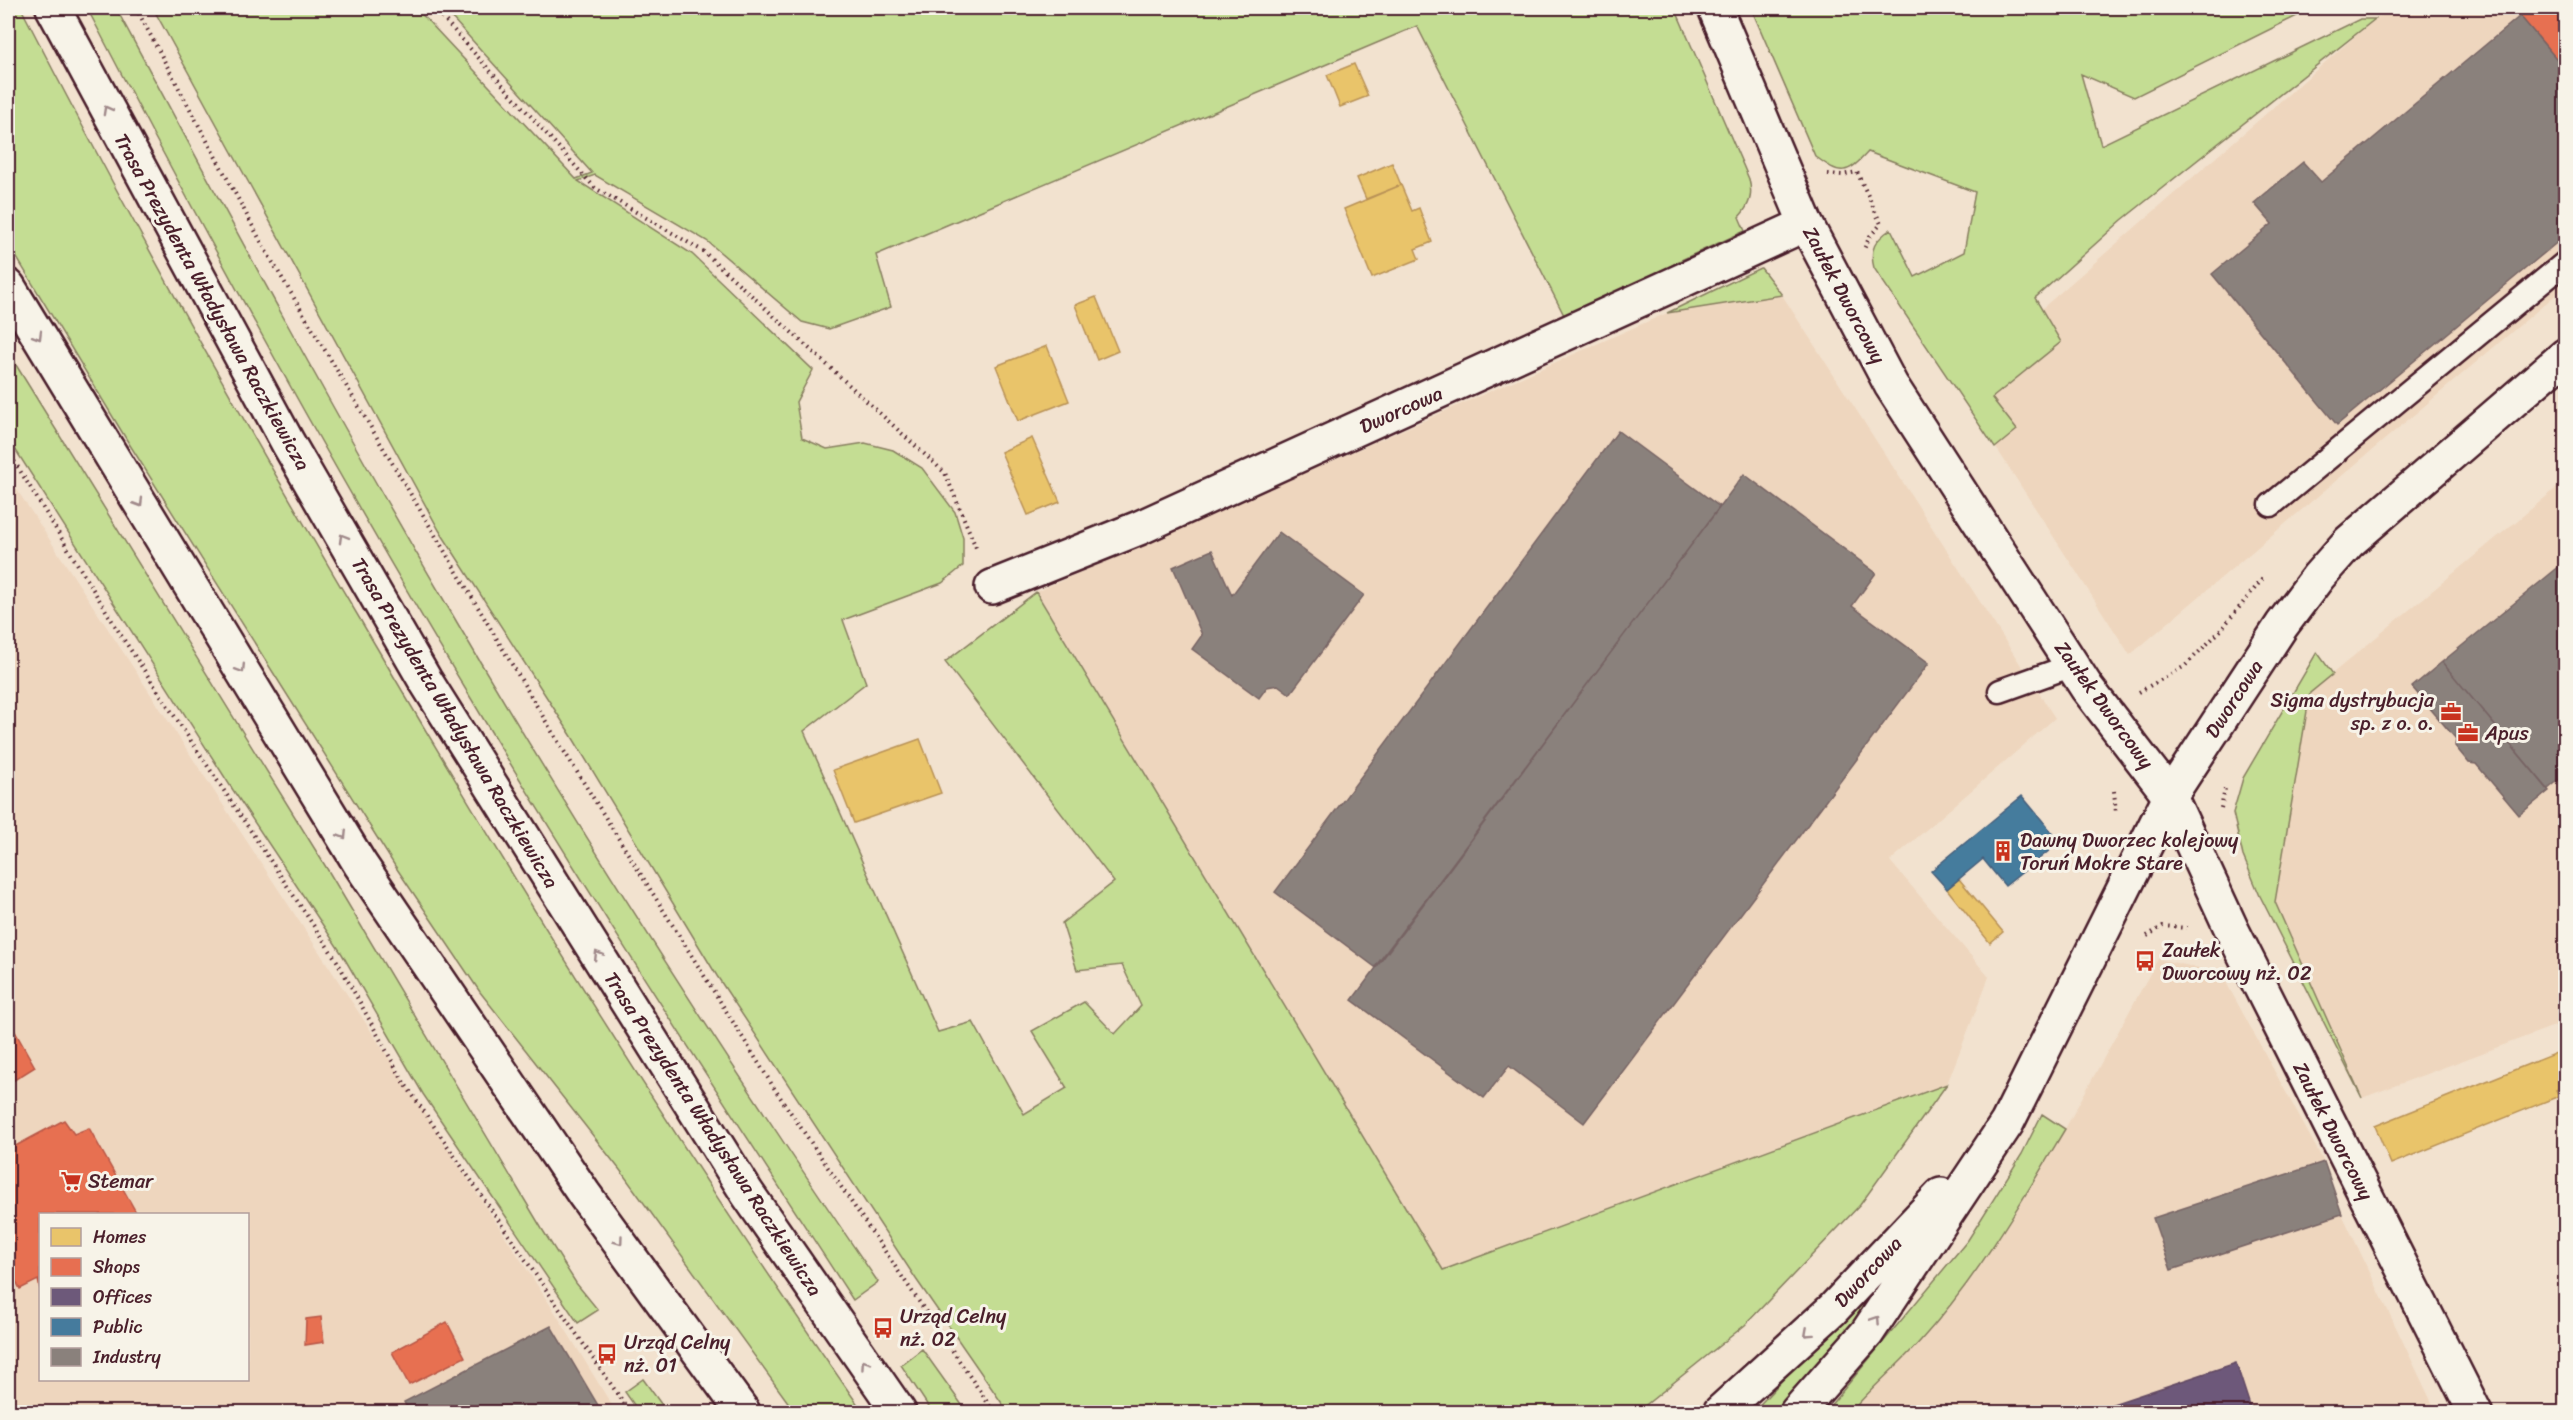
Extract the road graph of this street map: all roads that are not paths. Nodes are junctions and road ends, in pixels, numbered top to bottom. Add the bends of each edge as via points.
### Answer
1 (53, 8) edge
2 (1715, 8) edge
3 (1806, 224) junction
4 (2565, 262) edge
5 (8, 286) edge
6 (2565, 355) edge
7 (2271, 505) dead end
8 (992, 587) road end
9 (2073, 665) junction
10 (2000, 691) dead end
11 (2170, 796) junction
12 (2007, 1123) junction
13 (743, 1413) edge
14 (898, 1413) edge
15 (1720, 1413) edge
16 (1797, 1413) edge
17 (2475, 1413) edge

14 -> 1 street, Trasa Prezydenta Władysława Raczkiewicza via 747,1193 425,680 288,443
2 - 3 street, Zaułek Dworcowy
3 - 8 street, Dworcowa via 1139,528
3 - 9 street, Zaułek Dworcowy via 1891,384
4 - 7 lane
5 -> 13 street via 360,864 584,1194
6 - 11 street, Dworcowa via 2349,542 2282,625
9 - 10 lane
9 - 11 street, Zaułek Dworcowy
11 - 12 street, Dworcowa
11 - 17 street, Zaułek Dworcowy via 2231,928
12 -> 15 street, Dworcowa via 1832,1310
16 -> 12 street, Dworcowa via 1867,1333

